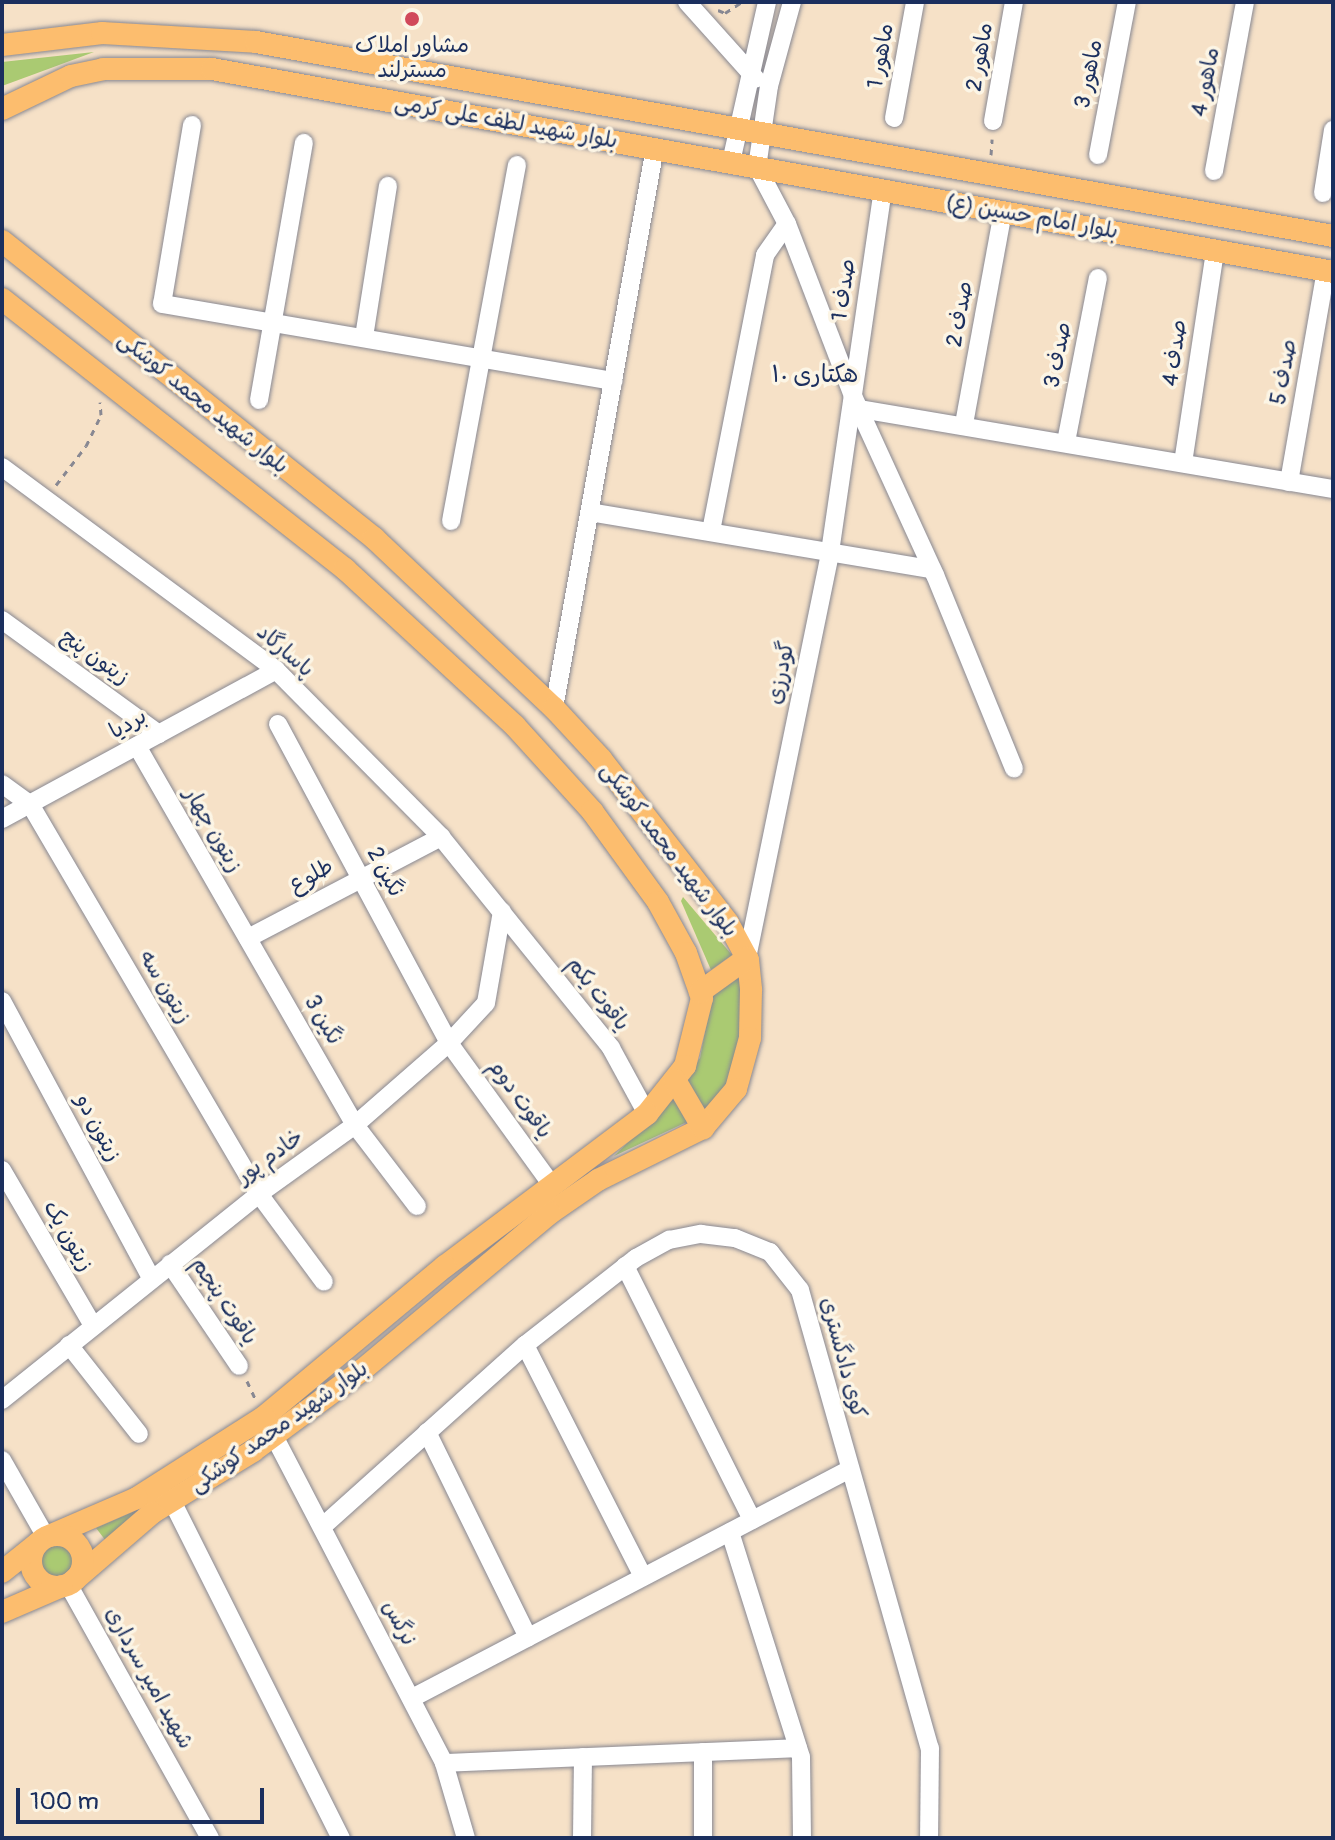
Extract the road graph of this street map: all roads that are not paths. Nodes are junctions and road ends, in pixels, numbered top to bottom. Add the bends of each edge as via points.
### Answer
1 (687, 2) edge
2 (767, 2) edge
3 (792, 2) edge
4 (915, 2) edge
5 (1014, 2) edge
6 (1127, 2) edge
7 (1245, 2) edge
8 (2, 45) edge
9 (748, 74) junction
10 (769, 86) junction
11 (2, 109) edge
12 (894, 118) dead end
13 (993, 121) road end
14 (192, 125) dead end
15 (737, 129) junction
16 (1333, 130) edge
17 (761, 133) junction
18 (304, 143) dead end
19 (655, 148) junction
20 (1098, 155) dead end
21 (731, 162) junction
22 (517, 165) dead end
23 (757, 167) junction
24 (1214, 171) dead end
25 (388, 186) dead end
26 (883, 190) junction
27 (1323, 193) dead end
28 (1003, 212) junction
29 (787, 224) junction
30 (1333, 236) edge
31 (2, 241) edge
32 (1215, 251) junction
33 (1330, 272) edge
34 (1098, 278) dead end
35 (2, 299) edge
36 (276, 324) junction
37 (364, 337) junction
38 (481, 359) junction
39 (613, 381) junction
40 (259, 400) dead end
41 (857, 402) junction
42 (964, 424) junction
43 (1066, 442) junction
44 (1183, 463) junction
45 (2, 467) edge
46 (1289, 482) junction
47 (1333, 489) edge
48 (590, 512) junction
49 (451, 521) dead end
50 (711, 531) junction
51 (830, 552) junction
52 (932, 569) junction
53 (2, 620) edge
54 (276, 670) junction
55 (554, 708) junction
56 (278, 724) dead end
57 (159, 734) junction
58 (137, 746) junction
59 (1014, 769) dead end
60 (2, 784) edge
61 (30, 804) junction
62 (2, 819) edge
63 (441, 837) junction
64 (360, 877) junction
65 (502, 911) junction
66 (248, 938) junction
67 (747, 958) junction
68 (700, 992) junction
69 (2, 1001) edge
70 (449, 1043) junction
71 (675, 1080) junction
72 (647, 1114) junction
73 (355, 1125) junction
74 (703, 1128) junction
75 (2, 1170) edge
76 (551, 1184) junction
77 (259, 1194) junction
78 (417, 1206) dead end
79 (170, 1264) junction
80 (625, 1266) junction
81 (152, 1279) junction
82 (324, 1282) dead end
83 (93, 1326) junction
84 (69, 1345) junction
85 (525, 1345) junction
86 (239, 1366) road end
87 (2, 1400) edge
88 (269, 1427) junction
89 (427, 1432) junction
90 (139, 1434) dead end
91 (2, 1460) edge
92 (847, 1471) junction
93 (172, 1501) junction
94 (752, 1520) junction
95 (322, 1527) junction
96 (730, 1532) junction
97 (44, 1539) junction
98 (2, 1572) edge
99 (643, 1577) junction
100 (68, 1584) junction
101 (2, 1612) edge
102 (528, 1637) junction
103 (412, 1698) junction
104 (798, 1748) junction
105 (703, 1752) junction
106 (583, 1757) junction
107 (444, 1763) junction
108 (210, 1838) edge
109 (341, 1838) edge
110 (466, 1838) edge
111 (582, 1838) edge
112 (703, 1838) edge
113 (802, 1838) edge
114 (929, 1838) edge

1 - 9 street
2 - 9 street
3 - 10 street
4 - 12 street, ماهور 1
5 - 13 street, ماهور 2
6 - 20 street, ماهور 3
7 - 24 street, ماهور 4
8 - 15 main road, بلوار شهید لطف علی کرمی via 102,33 256,42
9 - 10 street
9 - 15 street
10 - 17 street
11 - 19 main road, بلوار شهید لطف علی کرمی via 71,76 103,69 203,69
14 - 36 street via 162,304
15 - 17 main road, بلوار امام حسین (ع)
15 - 21 street
16 - 27 street
17 - 23 street
17 - 30 main road, بلوار امام حسین (ع)
18 - 36 street
19 - 21 main road, بلوار شهید لطف علی کرمی
19 - 39 street
21 - 23 main road, بلوار امام حسین (ع)
22 - 38 street
23 - 26 main road, بلوار امام حسین (ع)
23 - 29 street
25 - 37 street
26 - 28 main road, بلوار امام حسین (ع)
26 - 41 street, صدف 1
28 - 32 main road, بلوار امام حسین (ع)
28 - 42 street, صدف 2
29 - 41 street
29 - 50 street via 765,255
31 - 55 main road, بلوار شهید محمد کوشکی via 374,538
32 - 33 main road, بلوار امام حسین (ع)
32 - 44 street, صدف 4
33 - 46 street, صدف 5
34 - 43 street, صدف 3
35 - 68 main road, بلوار شهید محمد کوشکی via 345,569 535,747 592,811 658,902
36 - 37 street
36 - 40 street
37 - 38 street
38 - 39 street
38 - 49 street
39 - 48 street
41 - 42 street
41 - 51 street, گودرزی
41 - 52 street
42 - 43 street
43 - 44 street
44 - 46 street
45 - 54 street, پاسارگاد
46 - 47 street
48 - 50 street
48 - 55 street
50 - 51 street
51 - 52 street
51 - 67 street, گودرزی
52 - 59 street
53 - 57 street, زیتون پنج
54 - 57 street, بردیا
54 - 63 street, پاسارگاد
55 - 67 main road, بلوار شهید محمد کوشکی via 656,827 728,923
56 - 64 street, نگین 2
57 - 58 street, بردیا
58 - 61 street, بردیا
58 - 66 street, زیتون چهار
60 - 61 street
61 - 62 street, بردیا
61 - 77 street, زیتون سه
63 - 64 street, طلوع
63 - 65 street, پاسارگاد
64 - 66 street, طلوع
64 - 70 street, نگین 2
65 - 70 street, خادم پور via 486,1003
65 - 72 street, یاقوت یکم via 611,1048
66 - 73 street, نگین 3
67 - 68 main road
67 - 74 main road, بلوار شهید محمد کوشکی via 751,1014 743,1065 723,1110
68 - 71 main road, بلوار شهید محمد کوشکی via 695,1035
69 - 81 street, زیتون دو
70 - 73 street, خادم پور
70 - 76 street, یاقوت دوم
71 - 72 main road, بلوار شهید محمد کوشکی
71 - 74 main road
72 - 76 main road, بلوار شهید محمد کوشکی
73 - 77 street, خادم پور
73 - 78 street, نگین 3
74 - 88 main road, بلوار شهید محمد کوشکی via 598,1180 550,1213 361,1371
75 - 83 street, زیتون یک
76 - 88 main road, بلوار شهید محمد کوشکی
77 - 79 street, خادم پور
77 - 82 street, زیتون سه
79 - 81 street, خادم پور
79 - 86 street, یاقوت پنجم
80 - 85 street, کوی دادگستری
80 - 92 street, کوی دادگستری via 669,1240 701,1234 735,1238 770,1252 800,1290
80 - 94 street
81 - 83 street, خادم پور
83 - 84 street, خادم پور
84 - 87 street, خادم پور
84 - 90 street
85 - 89 street, کوی دادگستری
85 - 99 street
88 - 93 main road, بلوار شهید محمد کوشکی
88 - 95 street, نرگس
88 - 97 main road, بلوار شهید محمد کوشکی via 137,1498
89 - 95 street, کوی دادگستری
89 - 102 street
91 - 97 street
92 - 94 street
92 - 114 street, کوی دادگستری via 930,1748
93 - 100 main road, بلوار شهید محمد کوشکی
93 - 109 street
94 - 96 street
95 - 103 street, نرگس
96 - 99 street
96 - 104 street
97 - 98 main road, بلوار شهید محمد کوشکی
97 - 100 main road via 31,1559 34,1575 46,1585
97 - 100 main road via 65,1537 81,1553 81,1569
99 - 102 street
100 - 101 main road, بلوار شهید محمد کوشکی
100 - 108 street, شهید امیر سرداری
102 - 103 street
103 - 107 street, نرگس
104 - 105 street
104 - 113 street
105 - 106 street
105 - 112 street
106 - 107 street
106 - 111 street
107 - 110 street, نرگس

